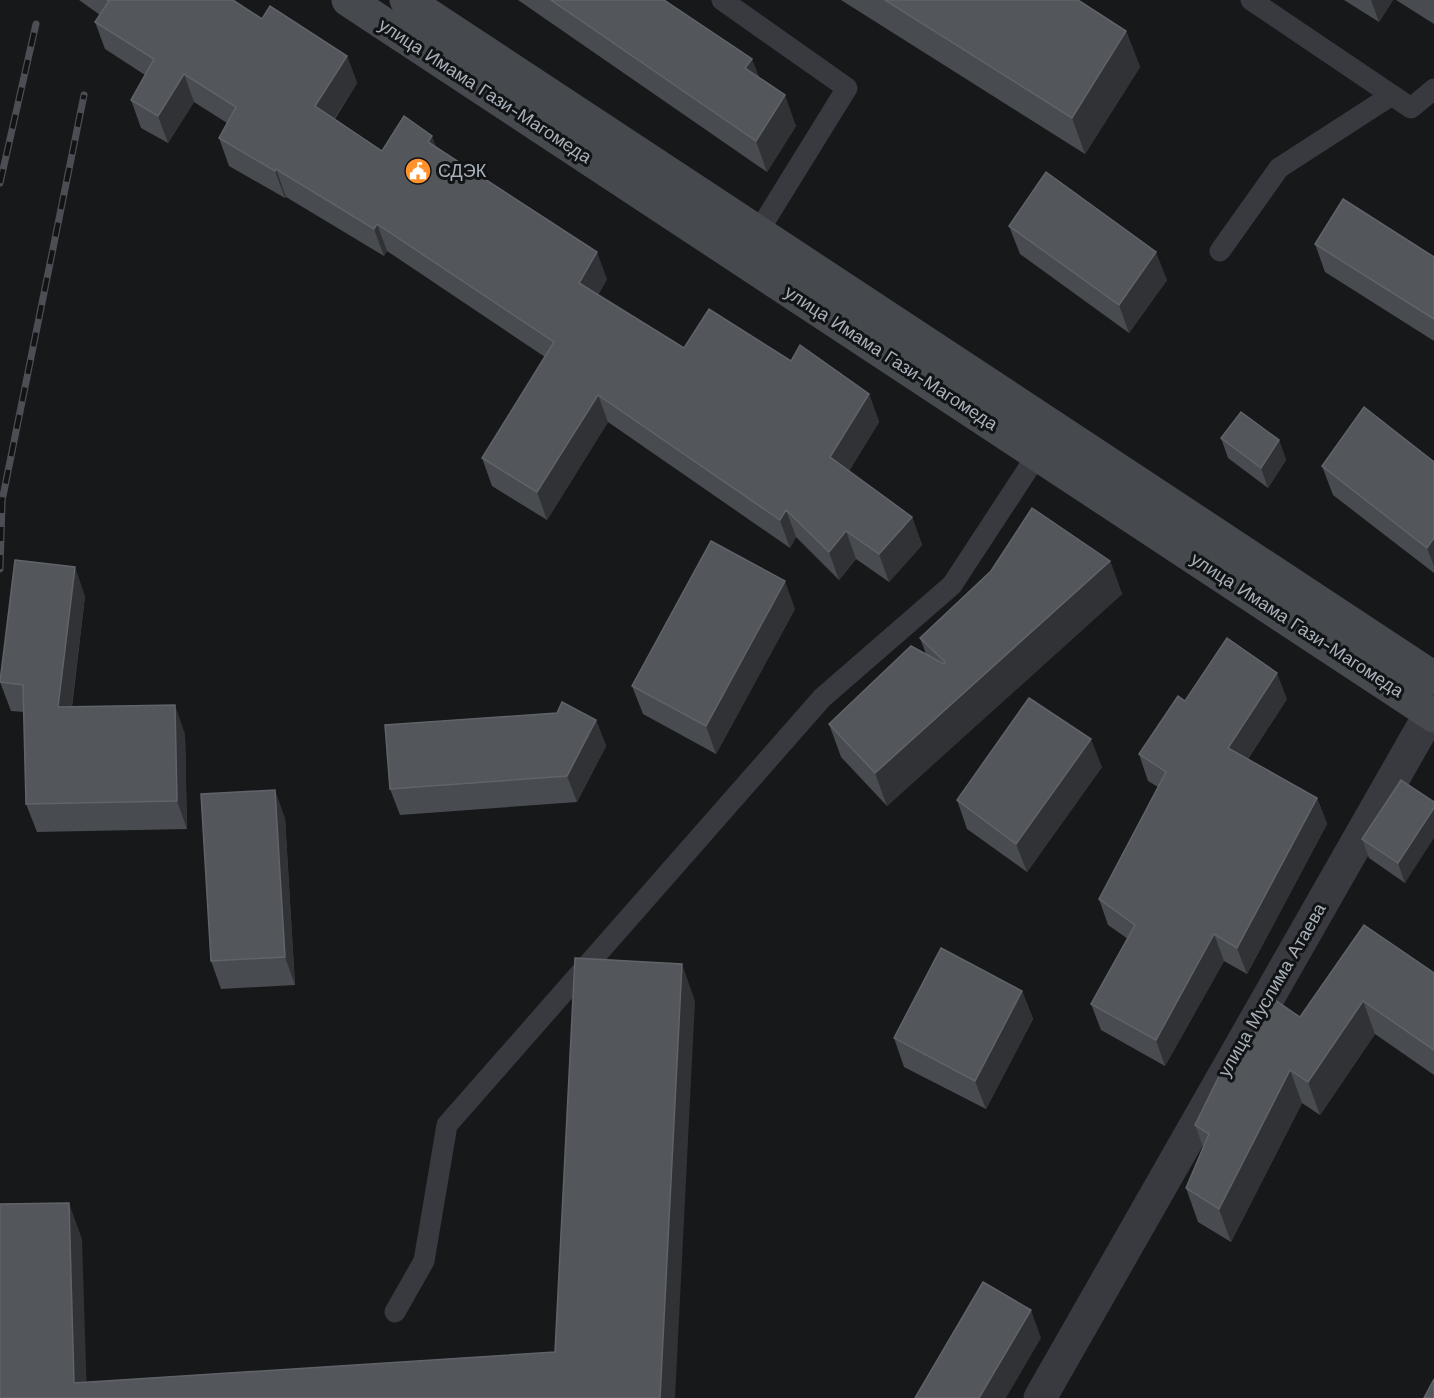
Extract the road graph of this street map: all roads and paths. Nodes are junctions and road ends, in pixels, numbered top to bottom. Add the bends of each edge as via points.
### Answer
1 (348, 0) edge
2 (406, 0) edge
3 (722, 0) edge
4 (1251, 0) edge
5 (1434, 88) edge
6 (1392, 96) junction
7 (758, 232) junction
8 (1220, 251) dead end
9 (1047, 442) junction
10 (1434, 678) edge
11 (1433, 712) edge
12 (395, 1312) dead end
13 (1040, 1398) edge

1 - 9 main road, улица Имама Гази-Магомеда
2 - 7 main road
3 - 7 lane via 847,88
4 - 6 lane
5 - 6 lane via 1411,108
6 - 8 lane via 1279,168
7 - 9 main road
9 - 10 main road
9 - 11 main road, улица Имама Гази-Магомеда
9 - 12 lane via 952,585 822,698 447,1125 424,1261
11 - 13 street, улица Муслима Атаева

